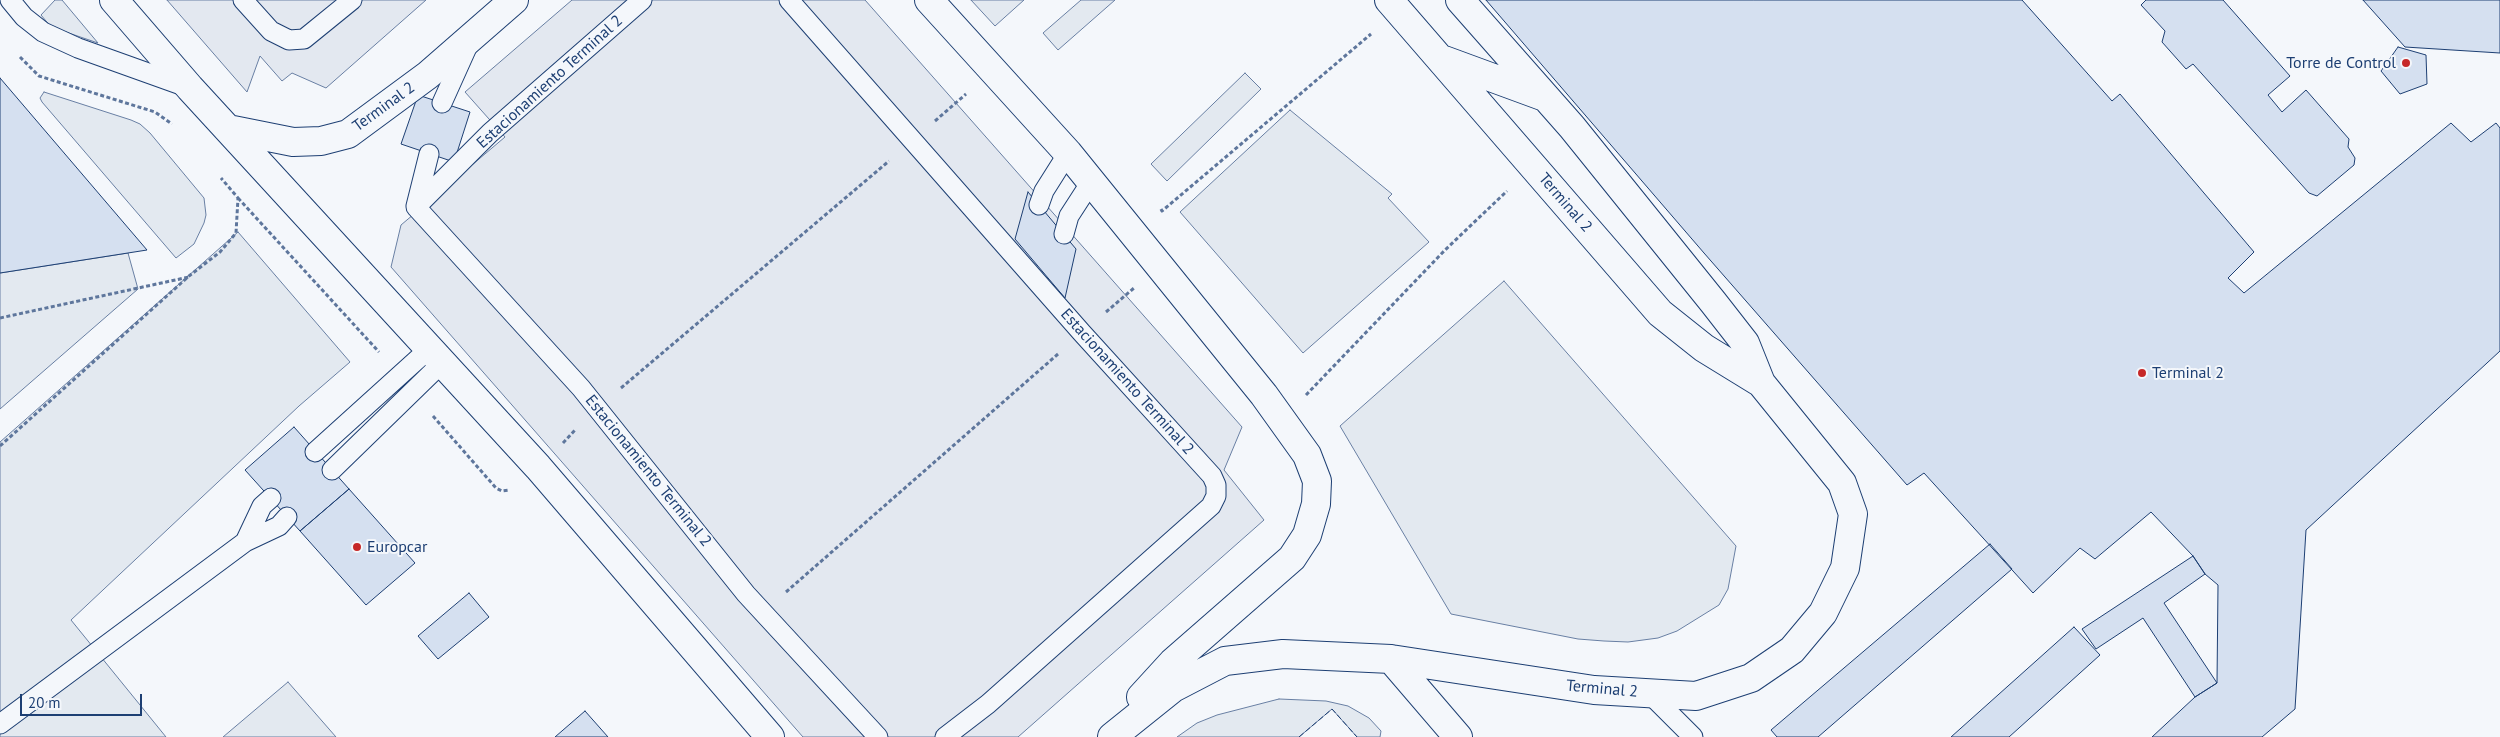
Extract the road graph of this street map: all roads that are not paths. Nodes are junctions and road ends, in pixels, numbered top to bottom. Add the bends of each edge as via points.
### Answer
1 (10, 0) edge
2 (114, 0) edge
3 (243, 0) edge
4 (352, 0) edge
5 (514, 0) edge
6 (642, 0) edge
7 (789, 0) edge
8 (929, 0) edge
9 (1460, 0) edge
10 (1394, 6) edge
11 (1480, 24) junction
12 (472, 35) junction
13 (1440, 59) junction
14 (1491, 77) junction
15 (190, 88) junction
16 (1545, 98) junction
17 (442, 103) dead end
18 (228, 129) junction
19 (1501, 129) junction
20 (1068, 153) junction
21 (429, 154) dead end
22 (1091, 182) junction
23 (1039, 205) dead end
24 (416, 207) junction
25 (1064, 234) dead end
26 (437, 355) junction
27 (1761, 383) junction
28 (315, 452) dead end
29 (332, 470) dead end
30 (271, 498) dead end
31 (287, 516) dead end
32 (244, 542) junction
33 (1391, 659) junction
34 (1649, 693) junction
35 (0, 724) edge
36 (770, 737) edge
37 (878, 737) edge
38 (945, 737) edge
39 (1105, 737) edge
40 (1112, 737) edge
41 (1458, 737) edge
42 (1693, 737) edge

1 - 15 lane via 43,32
2 - 15 street
3 - 4 lane via 271,31 289,40 304,40
5 - 12 street, Terminal 2
6 - 24 lane, Estacionamiento Terminal 2 via 490,133
7 - 38 lane, Estacionamiento Terminal 2 via 912,141 1049,287 1082,333 1212,476 1216,485 1216,496 1211,506 988,704
8 - 20 street
9 - 11 street, Terminal 2
10 - 13 street, Terminal 2
11 - 14 street
11 - 16 street, Terminal 2
12 - 17 lane
12 - 18 street, Terminal 2 via 428,76 348,134 321,141 293,142
13 - 14 street
13 - 19 street, Terminal 2
14 - 16 street
14 - 19 street
15 - 18 street
16 - 27 street, Terminal 2 via 1745,343
18 - 26 street
19 - 27 street, Terminal 2 via 1660,313 1704,348
20 - 22 street
20 - 23 lane
21 - 24 lane
22 - 25 lane via 1069,216
22 - 39 street via 1284,419 1308,455 1317,481 1316,504 1306,535 1292,558 1173,662
24 - 37 lane, Estacionamiento Terminal 2 via 597,408 762,612
26 - 28 lane
26 - 29 lane
26 - 36 street via 538,467
27 - 34 street, Terminal 2 via 1842,483 1853,514 1845,568 1823,613 1792,650 1751,678 1696,696
30 - 32 lane via 262,506
31 - 32 lane via 279,526
32 - 35 lane
33 - 34 street, Terminal 2 via 1594,690
33 - 40 street, Terminal 2 via 1283,654 1225,661 1173,688
33 - 41 street
34 - 42 lane

